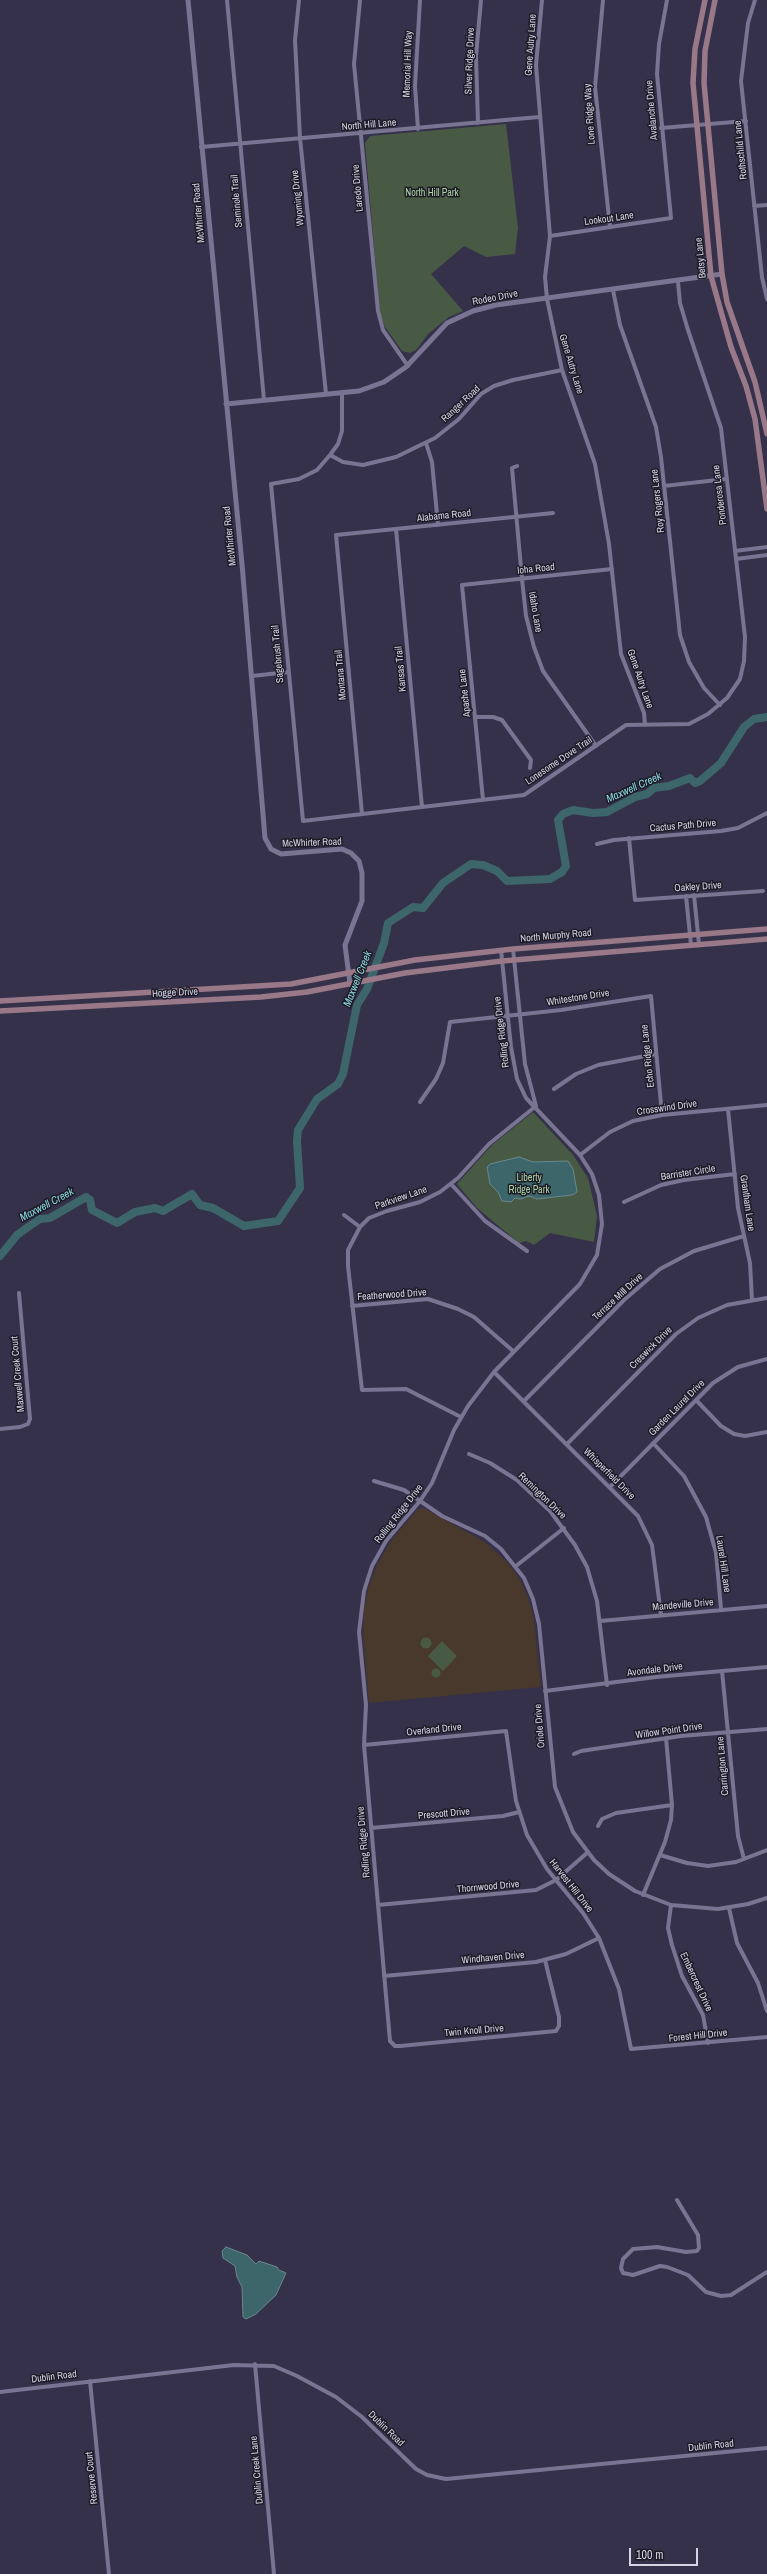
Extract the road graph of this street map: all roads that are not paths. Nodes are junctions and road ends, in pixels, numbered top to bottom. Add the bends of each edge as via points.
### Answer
1 (188, 0) edge
2 (226, 0) edge
3 (299, 0) edge
4 (360, 0) edge
5 (420, 0) edge
6 (481, 0) edge
7 (542, 0) edge
8 (603, 0) edge
9 (667, 0) edge
10 (705, 0) edge
11 (715, 0) edge
12 (755, 0) edge
13 (538, 117) junction
14 (746, 121) junction
15 (478, 123) junction
16 (707, 124) junction
17 (697, 125) junction
18 (661, 128) junction
19 (418, 129) junction
20 (361, 134) junction
21 (300, 138) junction
22 (240, 143) junction
23 (202, 147) junction
24 (767, 205) edge
25 (754, 206) junction
26 (671, 218) joint
27 (610, 227) junction
28 (550, 236) junction
29 (722, 274) junction
30 (712, 276) junction
31 (678, 282) junction
32 (613, 290) junction
33 (546, 299) junction
34 (767, 299) edge
35 (408, 366) junction
36 (562, 370) junction
37 (342, 393) junction
38 (326, 394) junction
39 (264, 400) junction
40 (226, 404) junction
41 (767, 434) edge
42 (426, 442) junction
43 (330, 456) junction
44 (517, 466) dead end
45 (726, 478) junction
46 (664, 486) junction
47 (767, 509) edge
48 (553, 514) dead end
49 (517, 517) junction
50 (438, 525) junction
51 (396, 529) junction
52 (336, 535) joint
53 (767, 546) edge
54 (735, 550) junction
55 (767, 554) edge
56 (736, 559) junction
57 (612, 569) junction
58 (522, 579) junction
59 (462, 585) joint
60 (288, 672) junction
61 (252, 676) junction
62 (720, 705) junction
63 (475, 717) junction
64 (645, 725) junction
65 (596, 746) junction
66 (530, 768) dead end
67 (483, 800) junction
68 (422, 807) junction
69 (767, 813) edge
70 (362, 814) junction
71 (303, 821) joint
72 (630, 838) junction
73 (597, 844) dead end
74 (763, 891) dead end
75 (694, 895) junction
76 (686, 896) junction
77 (767, 929) edge
78 (698, 933) junction
79 (690, 934) junction
80 (767, 939) edge
81 (691, 944) junction
82 (699, 944) junction
83 (513, 949) junction
84 (501, 950) junction
85 (515, 960) junction
86 (502, 961) junction
87 (348, 973) junction
88 (350, 984) junction
89 (130, 994) junction
90 (651, 996) joint
91 (0, 1001) edge
92 (130, 1005) junction
93 (0, 1011) edge
94 (520, 1015) junction
95 (508, 1016) junction
96 (656, 1054) junction
97 (554, 1089) dead end
98 (420, 1102) dead end
99 (767, 1105) edge
100 (536, 1106) junction
101 (728, 1109) junction
102 (662, 1114) junction
103 (580, 1155) junction
104 (735, 1174) junction
105 (452, 1184) junction
106 (624, 1202) dead end
107 (344, 1215) dead end
108 (360, 1227) junction
109 (744, 1236) junction
110 (527, 1251) dead end
111 (19, 1293) dead end
112 (767, 1298) edge
113 (752, 1300) junction
114 (352, 1306) junction
115 (513, 1351) junction
116 (767, 1359) edge
117 (494, 1372) junction
118 (696, 1400) junction
119 (524, 1401) junction
120 (461, 1417) junction
121 (0, 1429) edge
122 (767, 1432) edge
123 (567, 1444) junction
124 (653, 1444) junction
125 (470, 1454) dead end
126 (374, 1480) dead end
127 (610, 1487) junction
128 (420, 1501) junction
129 (564, 1528) junction
130 (516, 1566) junction
131 (767, 1606) edge
132 (721, 1609) junction
133 (661, 1615) junction
134 (600, 1621) junction
135 (767, 1667) edge
136 (722, 1671) junction
137 (607, 1685) junction
138 (545, 1691) junction
139 (767, 1729) edge
140 (506, 1731) joint
141 (728, 1732) junction
142 (666, 1738) junction
143 (364, 1745) junction
144 (574, 1754) dead end
145 (672, 1805) junction
146 (518, 1812) junction
147 (598, 1826) dead end
148 (371, 1828) junction
149 (767, 1850) edge
150 (587, 1853) junction
151 (660, 1855) junction
152 (744, 1860) junction
153 (556, 1880) junction
154 (643, 1895) junction
155 (767, 1898) edge
156 (378, 1905) junction
157 (671, 1905) junction
158 (729, 1908) junction
159 (599, 1938) junction
160 (545, 1960) junction
161 (384, 1976) junction
162 (767, 2011) edge
163 (767, 2037) edge
164 (708, 2043) junction
165 (400, 2046) joint
166 (631, 2048) joint
167 (677, 2200) dead end
168 (767, 2272) edge
169 (255, 2364) junction
170 (90, 2381) junction
171 (0, 2392) edge
172 (767, 2448) edge
173 (109, 2574) edge
174 (274, 2574) edge

1 - 23 street, McWhirter Road
2 - 22 street, Seminole Trail
3 - 21 street, Wyoming Drive via 295,40
4 - 20 street, Laredo Drive via 354,64
5 - 19 street, Memorial Hill Way via 415,86
6 - 15 street, Silver Ridge Drive via 476,56
7 - 13 street, Gene Autry Lane via 536,65
8 - 27 street, Lone Ridge Way via 595,87
9 - 18 street, Avalanche Drive via 659,44 657,74
10 - 17 main road, Betsy Lane via 695,49 693,83
11 - 16 main road, Betsy Lane via 705,51
12 - 14 street, Rothschild Lane via 748,23 742,81
13 - 15 street, North Hill Lane
13 - 28 street, Gene Autry Lane
14 - 16 street
14 - 25 street, Rothschild Lane
15 - 19 street, North Hill Lane
16 - 17 street
16 - 29 main road, Betsy Lane
17 - 18 street
17 - 30 main road, Betsy Lane
18 - 26 street, Avalanche Drive
19 - 20 street, North Hill Lane
20 - 21 street, North Hill Lane
20 - 35 street, Laredo Drive via 379,316 383,330
21 - 22 street, North Hill Lane
21 - 38 street, Wyoming Drive
22 - 23 street, North Hill Lane
22 - 39 street, Seminole Trail
23 - 40 street, McWhirter Road
24 - 25 street
25 - 34 street, Rothschild Lane
26 - 27 street, Lookout Lane
27 - 28 street, Lookout Lane
28 - 33 street, Gene Autry Lane via 545,277
29 - 30 street, Rodeo Drive
29 - 41 main road, Betsy Lane via 727,302 755,382
30 - 31 street, Rodeo Drive
30 - 47 main road, Betsy Lane via 730,347 746,386 755,419
31 - 32 street, Rodeo Drive
31 - 45 street, Ponderosa Lane via 680,303 720,428
32 - 33 street, Rodeo Drive
32 - 46 street, Roy Rogers Lane via 620,325 656,427
33 - 35 street, Rodeo Drive via 484,308 447,323
33 - 36 street, Gene Autry Lane
35 - 37 street, Rodeo Drive via 384,382 359,391
36 - 42 street, Ranger Road via 494,386 481,394 459,419
36 - 57 street, Gene Autry Lane via 595,464
37 - 38 street, Rodeo Drive
37 - 43 street via 342,431
38 - 39 street, Rodeo Drive
39 - 40 street, Rodeo Drive
40 - 61 street, McWhirter Road
42 - 43 street, Ranger Road via 396,457 363,465 343,462
42 - 50 street via 432,462
43 - 60 street, Sagebrush Trail via 317,470 299,479 270,484
44 - 49 street, Idaho Lane via 512,468
45 - 46 street
45 - 54 street, Ponderosa Lane
46 - 62 street, Roy Rogers Lane via 680,635 689,662 704,688
48 - 49 street, Alabama Road
49 - 50 street, Alabama Road
49 - 58 street, Idaho Lane
50 - 51 street, Alabama Road
51 - 52 street, Alabama Road
51 - 68 street, Kansas Trail
52 - 70 street, Montana Trail
53 - 54 street
54 - 56 street, Ponderosa Lane
55 - 56 street
56 - 62 street, Ponderosa Lane via 744,661 740,679
57 - 58 street, Ioha Road
57 - 64 street, Gene Autry Lane via 621,654 644,714
58 - 59 street, Ioha Road
58 - 65 street, Idaho Lane via 526,616 543,670
59 - 63 street, Apache Lane
60 - 61 street
60 - 71 street, Sagebrush Trail
61 - 87 street, McWhirter Road via 264,833 267,844 274,851 285,854 342,849 354,855 360,864 362,901 345,945
62 - 64 street, Lonesome Dove Trail via 689,724
63 - 66 street via 493,716 502,720 531,760
63 - 67 street, Apache Lane
64 - 65 street, Lonesome Dove Trail via 626,725
65 - 67 street, Lonesome Dove Trail via 524,795
67 - 68 street, Lonesome Dove Trail
68 - 70 street, Lonesome Dove Trail
69 - 72 street, Cactus Path Drive via 738,828
70 - 71 street, Lonesome Dove Trail
72 - 73 street, Cactus Path Drive
72 - 76 street, Oakley Drive via 635,900
74 - 75 street, Oakley Drive
75 - 76 street, Oakley Drive
75 - 78 street
76 - 79 street
77 - 78 main road, North Murphy Road
78 - 79 main road, North Murphy Road
78 - 82 street
79 - 81 street
79 - 83 main road, North Murphy Road
80 - 82 main road, North Murphy Road
81 - 82 main road, North Murphy Road
81 - 85 main road, North Murphy Road
83 - 84 main road, North Murphy Road
83 - 85 street, Rolling Ridge Drive
84 - 86 street, Rolling Ridge Drive
84 - 87 main road, North Murphy Road via 414,960
85 - 86 main road, North Murphy Road
85 - 94 street, Rolling Ridge Drive
86 - 88 main road, North Murphy Road
86 - 95 street, Rolling Ridge Drive
87 - 88 street, McWhirter Road
87 - 89 main road, Hogge Drive via 291,984
88 - 92 main road, Hogge Drive via 269,996
89 - 91 main road, Hogge Drive
89 - 92 main road
90 - 94 street, Whitestone Drive
90 - 96 street, Echo Ridge Lane
92 - 93 main road, Hogge Drive
94 - 95 street, Whitestone Drive
94 - 100 street, Rolling Ridge Drive via 525,1064
95 - 98 street, Whitestone Drive via 450,1022 443,1063 436,1079
95 - 100 street, Rolling Ridge Drive via 517,1079 526,1098
96 - 97 street via 598,1065 576,1074
96 - 102 street, Echo Ridge Lane
99 - 101 street, Crosswind Drive
100 - 103 street, Rolling Ridge Drive
100 - 105 street, Parkview Lane via 489,1144
101 - 102 street, Crosswind Drive
101 - 104 street, Grantham Lane
102 - 103 street, Crosswind Drive via 623,1125
103 - 115 street, Rolling Ridge Drive via 592,1174 599,1195 602,1224 597,1255 580,1284
104 - 106 street, Barrister Circle via 661,1185
104 - 109 street, Grantham Lane
105 - 108 street, Parkview Lane via 426,1200 375,1215
105 - 110 street via 485,1221
107 - 108 street
108 - 114 street, Parkview Lane via 348,1250
109 - 113 street, Grantham Lane via 750,1263
109 - 119 street, Terrace Mill Drive via 694,1251 660,1269 624,1300
111 - 121 street, Maxwell Creek Court via 30,1419 28,1424 20,1427
112 - 113 street, Creswick Drive
113 - 123 street, Creswick Drive via 720,1308 698,1318 676,1334
114 - 115 street, Featherwood Drive via 428,1299 474,1317
114 - 120 street, Parkview Lane via 362,1390 406,1389
115 - 117 street, Rolling Ridge Drive
116 - 118 street, Garden Laurel Drive via 730,1371
117 - 119 street, Whisperfield Drive
117 - 120 street, Rolling Ridge Drive via 475,1394
118 - 122 street via 721,1426 734,1434 745,1436
118 - 124 street, Garden Laurel Drive
119 - 123 street, Whisperfield Drive
120 - 128 street, Rolling Ridge Drive via 438,1471
123 - 127 street, Whisperfield Drive
124 - 127 street, Garden Laurel Drive
124 - 132 street, Laurel Hill Lane via 684,1476 706,1517 716,1553
125 - 129 street, Remington Drive via 517,1480
126 - 128 street, Oriole Drive via 398,1487
127 - 133 street, Whisperfield Drive via 634,1511 650,1539 656,1564
128 - 130 street, Oriole Drive via 442,1516 485,1536
128 - 143 street, Rolling Ridge Drive via 386,1541 372,1566 364,1592 360,1632 366,1705
129 - 130 street
129 - 134 street, Remington Drive via 587,1567 595,1590
130 - 138 street, Oriole Drive via 529,1588 537,1611
131 - 132 street, Mandeville Drive
132 - 133 street, Mandeville Drive
133 - 134 street, Mandeville Drive
134 - 137 street, Remington Drive
135 - 136 street, Avondale Drive
136 - 137 street, Avondale Drive via 656,1677
136 - 141 street, Carrington Lane
137 - 138 street, Avondale Drive
138 - 150 street, Oriole Drive via 555,1787 567,1820
139 - 141 street, Willow Point Drive
140 - 143 street, Overland Drive
140 - 146 street, Harvest Hill Drive
141 - 142 street, Willow Point Drive
141 - 152 street, Carrington Lane via 738,1841
142 - 144 street, Willow Point Drive via 581,1750
142 - 145 street
143 - 148 street, Rolling Ridge Drive
145 - 147 street via 616,1813 602,1819
145 - 151 street via 668,1832
146 - 148 street, Prescott Drive via 503,1816
146 - 153 street, Harvest Hill Drive via 534,1849
148 - 156 street, Rolling Ridge Drive
149 - 152 street
150 - 153 street, Thornwood Drive
150 - 154 street, Oriole Drive via 609,1874
151 - 152 street via 698,1865 719,1865
151 - 154 street
153 - 156 street, Thornwood Drive via 544,1887 525,1892
153 - 159 street, Harvest Hill Drive via 583,1913
154 - 157 street, Oriole Drive
155 - 158 street, Oriole Drive
156 - 161 street, Rolling Ridge Drive
157 - 158 street, Oriole Drive via 696,1909
157 - 164 street, Embercrest Drive via 668,1920 672,1945 682,1976 703,2015
158 - 162 street via 737,1943 758,1983
159 - 160 street, Windhaven Drive via 566,1954
159 - 166 street, Harvest Hill Drive via 619,1989
160 - 161 street, Windhaven Drive
160 - 165 street, Twin Knoll Drive via 560,2024 556,2031
161 - 165 street, Rolling Ridge Drive via 390,2041 395,2046
163 - 164 street, Forest Hill Drive
164 - 166 street, Forest Hill Drive
167 - 168 street via 698,2235 697,2251 686,2252 657,2247 634,2249 622,2259 623,2273 633,2275 660,2266 667,2267 688,2275 706,2292 721,2296 731,2295
169 - 170 street, Dublin Road
169 - 172 street, Dublin Road via 285,2370 336,2397 362,2417 416,2469 441,2478 471,2478
169 - 174 street, Dublin Creek Lane
170 - 171 street, Dublin Road
170 - 173 street, Reserve Court

